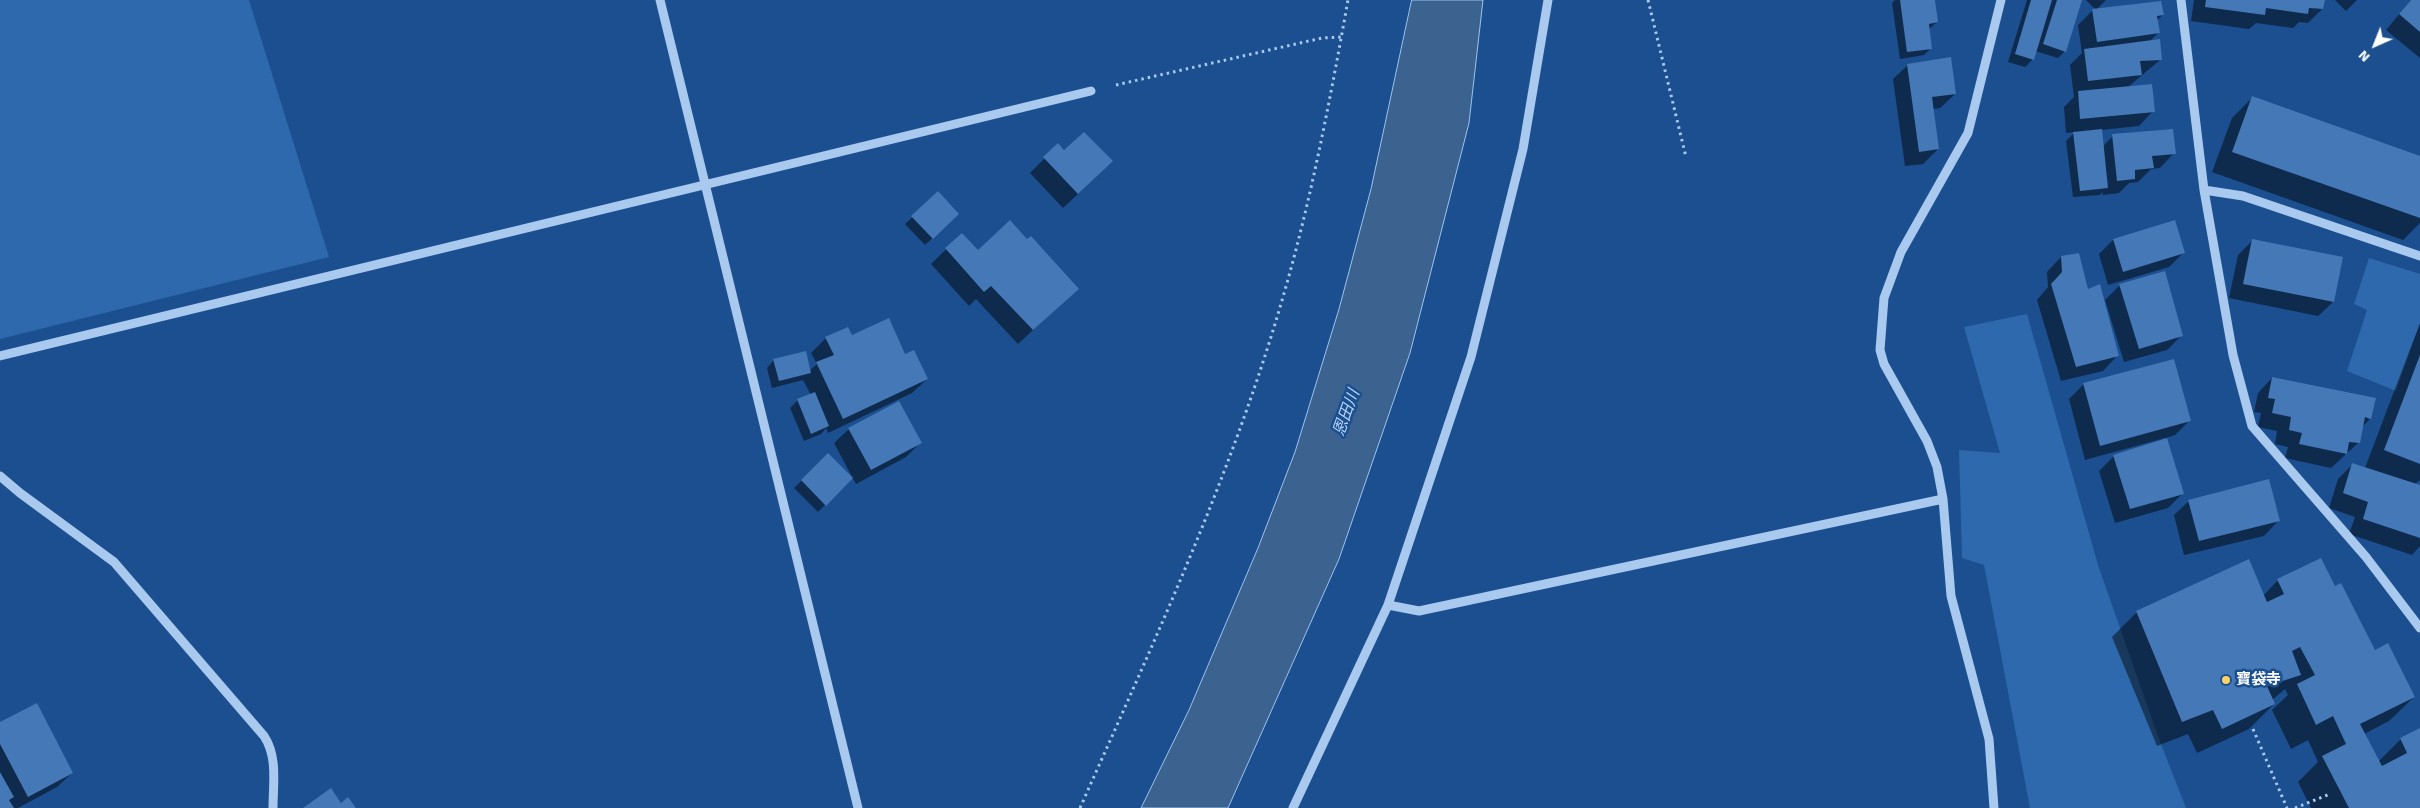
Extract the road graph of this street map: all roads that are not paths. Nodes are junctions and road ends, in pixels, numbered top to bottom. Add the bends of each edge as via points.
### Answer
1 (660, 0) edge
2 (1548, 0) edge
3 (2002, 0) edge
4 (2181, 0) edge
5 (1091, 91) road end
6 (706, 184) junction
7 (2204, 190) junction
8 (2420, 256) edge
9 (0, 356) edge
10 (0, 476) edge
11 (1942, 498) junction
12 (1388, 605) junction
13 (2420, 628) edge
14 (272, 808) edge
15 (858, 808) edge
16 (1293, 808) edge
17 (1994, 808) edge

1 - 6 street
2 - 12 street via 1523,149 1470,357
3 - 11 street via 1968,133 1901,252 1884,298 1880,350 1884,364 1927,441 1938,468
4 - 7 street
5 - 6 street
6 - 9 street
6 - 15 street
7 - 8 street via 2243,196
7 - 13 street via 2233,355 2252,426 2366,557
10 - 14 street via 114,562 264,736 273,756
11 - 12 street via 1419,610
11 - 17 street via 1951,596 1989,740
12 - 16 street

